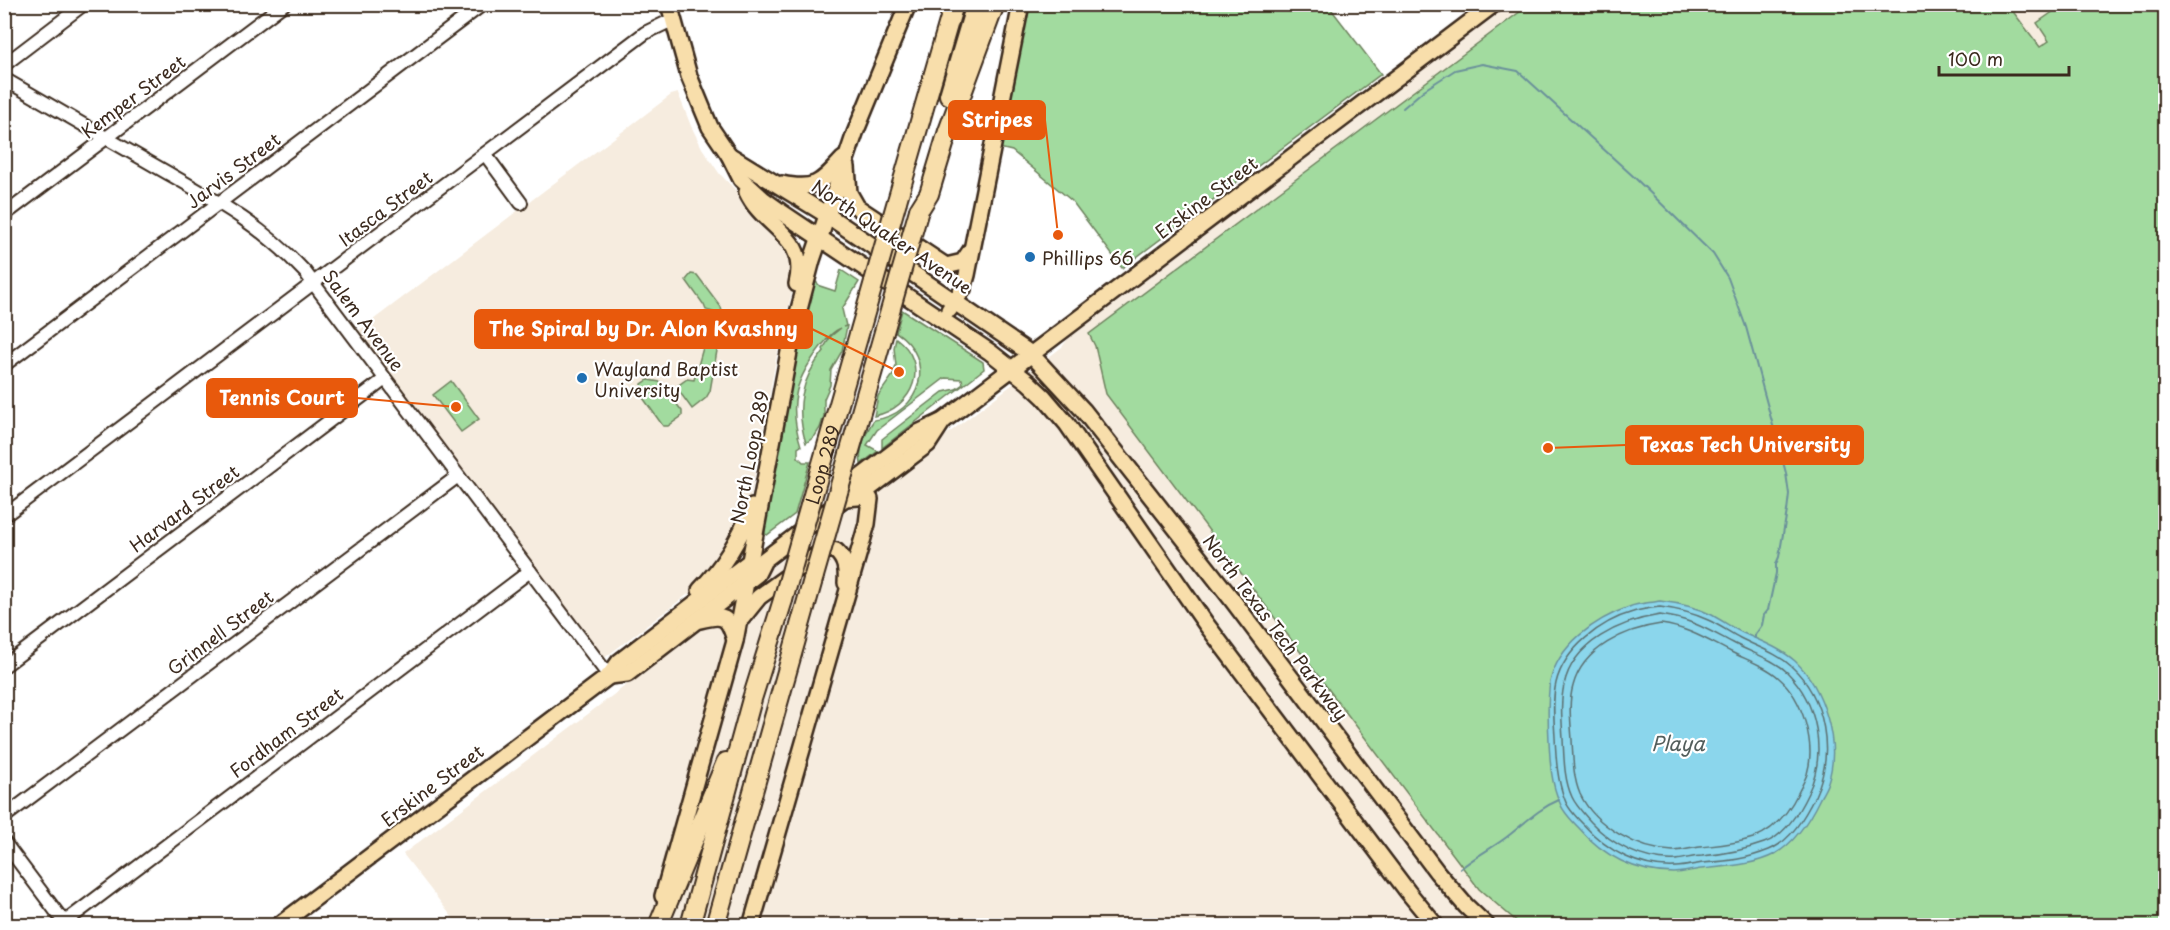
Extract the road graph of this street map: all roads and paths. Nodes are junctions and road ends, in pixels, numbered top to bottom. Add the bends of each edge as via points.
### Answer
1 (84, 4) edge
2 (284, 4) edge
3 (483, 4) edge
4 (908, 4) edge
5 (954, 4) edge
6 (976, 4) edge
7 (995, 4) edge
8 (1021, 4) edge
9 (1494, 4) edge
10 (671, 12) edge
11 (4, 65) edge
12 (4, 79) edge
13 (107, 138) junction
14 (485, 154) junction
15 (729, 155) junction
16 (847, 155) junction
17 (741, 179) junction
18 (776, 183) junction
19 (219, 203) junction
20 (521, 203) dead end
21 (919, 210) junction
22 (4, 215) edge
23 (826, 215) junction
24 (819, 237) junction
25 (971, 250) junction
26 (314, 284) junction
27 (955, 302) junction
28 (942, 320) junction
29 (792, 336) junction
30 (1031, 354) junction
31 (4, 365) edge
32 (1012, 368) junction
33 (385, 379) junction
34 (943, 421) junction
35 (458, 476) junction
36 (765, 477) junction
37 (866, 491) junction
38 (847, 492) junction
39 (4, 516) edge
40 (757, 561) junction
41 (530, 571) junction
42 (746, 582) junction
43 (845, 600) junction
44 (697, 621) junction
45 (739, 622) junction
46 (656, 633) junction
47 (735, 641) junction
48 (4, 666) edge
49 (609, 676) junction
50 (752, 699) junction
51 (4, 817) edge
52 (4, 842) edge
53 (66, 924) edge
54 (278, 926) edge
55 (656, 926) edge
56 (690, 926) edge
57 (715, 926) edge
58 (751, 926) edge
59 (1436, 926) edge
60 (1487, 926) edge

1 - 11 street
2 - 13 street, Kemper Street
3 - 19 street, Jarvis Street
4 - 16 main road, North Loop 289
5 - 50 highway, Loop 289, bridge
6 - 21 highway, Loop 289
7 - 21 highway via 929,194
8 - 25 main road
9 - 30 main road, Erskine Street
10 - 14 street, Itasca Street
10 - 15 main road, North Quaker Avenue via 697,97 710,127
12 - 13 street, Salem Avenue
13 - 19 street, Salem Avenue
13 - 22 street, Kemper Street
14 - 20 street
14 - 26 street, Itasca Street
15 - 17 main road, North Quaker Avenue
15 - 18 main road, North Quaker Avenue
16 - 18 main road via 818,184 797,187
16 - 23 main road, North Loop 289
16 - 25 main road via 849,193 857,207 946,266 963,262
17 - 24 main road, North Quaker Avenue via 764,200
17 - 29 main road via 752,204 789,240 798,256 800,271 790,312
18 - 23 main road, North Quaker Avenue
19 - 26 street, Salem Avenue via 284,249
19 - 31 street, Jarvis Street
21 - 57 highway, Loop 289, bridge
23 - 24 main road, North Loop 289
23 - 27 main road, North Quaker Avenue
24 - 28 main road, North Quaker Avenue
24 - 29 main road, North Loop 289
25 - 27 main road via 963,289
26 - 33 street, Salem Avenue
26 - 39 street, Itasca Street
27 - 28 main road
27 - 30 main road, North Quaker Avenue
28 - 32 main road, North Quaker Avenue
29 - 36 main road, North Loop 289
30 - 32 main road, Erskine Street
30 - 60 main road, North Texas Tech Parkway via 1083,410 1437,872
32 - 34 main road, Erskine Street
32 - 59 main road via 1067,424 1206,624
33 - 35 street, Salem Avenue
33 - 48 street, Harvard Street
34 - 37 main road, Erskine Street via 928,444
34 - 38 main road, Erskine Street via 920,432
35 - 41 street, Salem Avenue
35 - 51 street, Grinnell Street
36 - 40 main road, North Loop 289
36 - 46 main road via 742,533 725,562
37 - 38 main road, Erskine Street via 858,497
37 - 43 main road via 870,502 867,524
38 - 40 main road, Erskine Street
40 - 42 main road, Erskine Street via 757,574
40 - 46 main road, Erskine Street
41 - 49 street, Salem Avenue
41 - 53 street, Fordham Street
42 - 44 main road, Erskine Street
42 - 45 main road
43 - 45 main road via 846,565 836,551 825,549 759,597
43 - 58 main road
44 - 47 main road via 723,618 730,623
44 - 49 main road, Erskine Street via 627,674
45 - 47 main road
46 - 49 main road, Erskine Street via 619,662
47 - 55 main road
49 - 54 main road, Erskine Street
50 - 55 highway
50 - 56 highway, Loop 289
52 - 53 street

